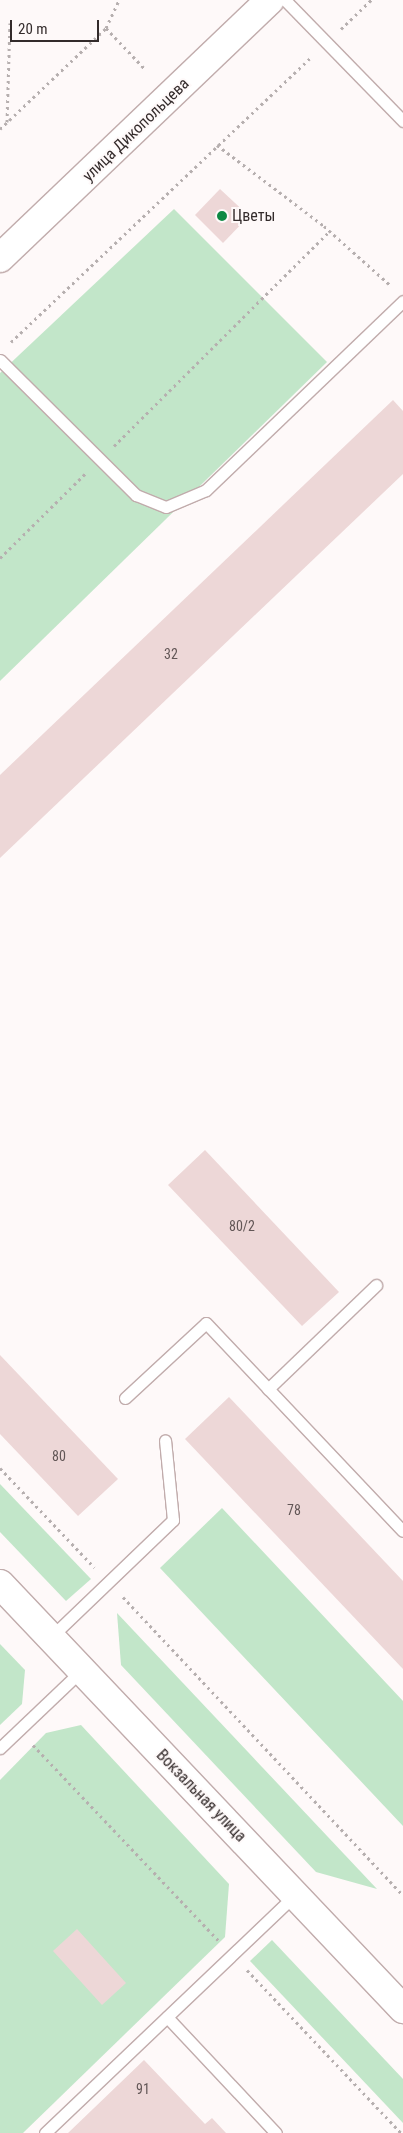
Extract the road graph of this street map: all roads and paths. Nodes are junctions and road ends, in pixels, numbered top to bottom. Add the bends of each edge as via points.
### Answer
1 (118, 0) edge
2 (270, 0) edge
3 (285, 0) edge
4 (371, 0) edge
5 (10, 23) dead end
6 (106, 28) junction
7 (326, 42) junction
8 (144, 68) dead end
9 (403, 121) edge
10 (6, 123) junction
11 (0, 129) edge
12 (217, 145) junction
13 (330, 231) junction
14 (0, 258) edge
15 (396, 290) dead end
16 (403, 301) edge
17 (7, 346) dead end
18 (0, 360) edge
19 (99, 461) junction
20 (0, 558) edge
21 (376, 1285) dead end
22 (268, 1388) junction
23 (125, 1398) dead end
24 (165, 1440) dead end
25 (0, 1468) edge
26 (403, 1531) edge
27 (108, 1582) junction
28 (0, 1584) edge
29 (50, 1637) junction
30 (82, 1670) junction
31 (19, 1730) junction
32 (0, 1748) edge
33 (295, 1895) junction
34 (403, 1895) edge
35 (232, 1955) junction
36 (403, 2009) edge
37 (167, 2016) junction
38 (45, 2133) edge
39 (276, 2133) edge
40 (401, 2133) edge

1 - 6 path
2 - 14 main road, улица Дикопольцева
3 - 7 lane
4 - 7 path
5 - 10 path
6 - 8 path
6 - 10 path
7 - 9 lane
7 - 12 path
10 - 11 path
12 - 13 path
12 - 17 path
13 - 15 path
13 - 19 path
16 - 19 lane via 206,490 166,507 136,495
18 - 19 lane
19 - 20 path
21 - 22 lane
22 - 23 lane via 206,1322
22 - 26 lane
24 - 27 lane via 173,1520
25 - 27 path
27 - 29 lane
27 - 34 path
28 - 29 main road, Вокзальная улица
29 - 30 main road, Вокзальная улица
30 - 31 lane
30 - 33 main road, Вокзальная улица
31 - 32 lane
31 - 35 path
33 - 35 lane
33 - 36 main road, Вокзальная улица
35 - 37 lane
35 - 40 path
37 - 38 lane
37 - 39 lane

